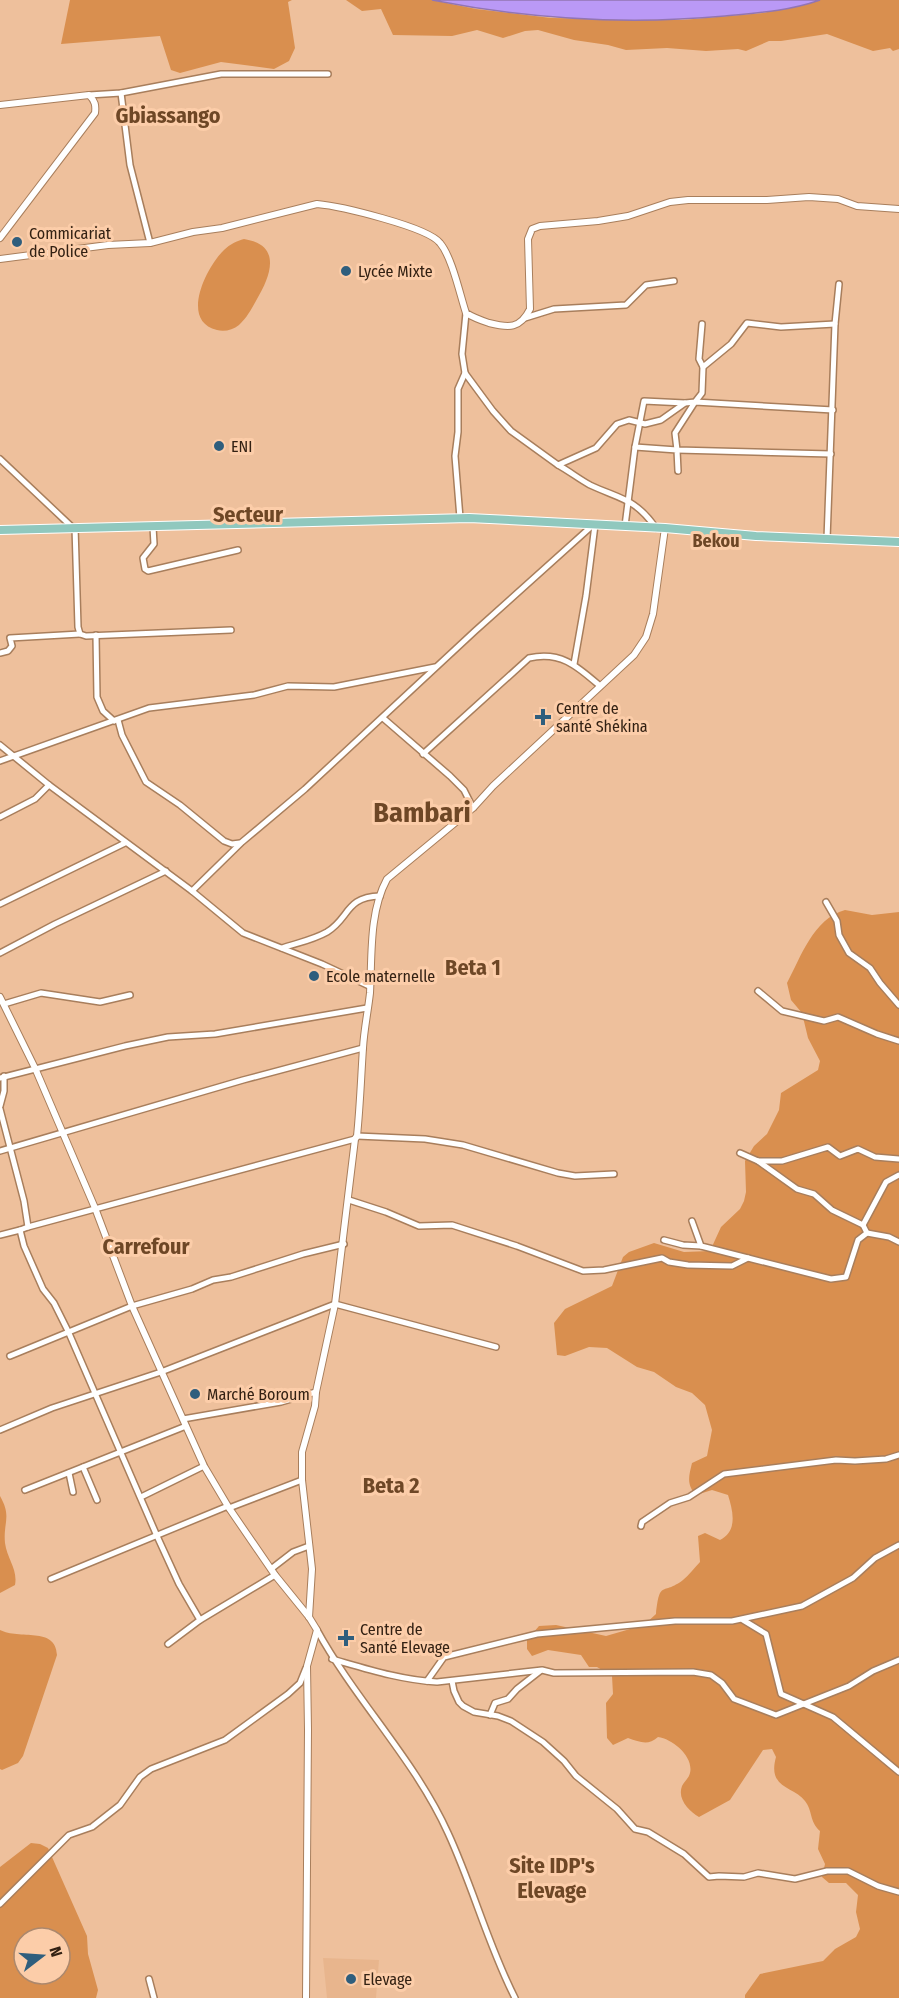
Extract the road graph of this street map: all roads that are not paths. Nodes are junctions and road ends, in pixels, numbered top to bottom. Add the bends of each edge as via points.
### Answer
1 (328, 75) dead end
2 (121, 93) junction
3 (89, 95) junction
4 (0, 105) edge
5 (899, 209) edge
6 (0, 238) edge
7 (150, 243) junction
8 (0, 259) edge
9 (674, 281) dead end
10 (839, 285) dead end
11 (466, 313) junction
12 (525, 318) junction
13 (702, 324) dead end
14 (836, 324) junction
15 (702, 367) junction
16 (465, 373) junction
17 (694, 402) junction
18 (685, 404) junction
19 (833, 410) junction
20 (640, 423) junction
21 (635, 447) junction
22 (677, 450) junction
23 (831, 454) junction
24 (0, 459) edge
25 (558, 465) junction
26 (678, 471) dead end
27 (629, 501) junction
28 (460, 518) junction
29 (594, 525) junction
30 (625, 526) junction
31 (73, 527) junction
32 (153, 527) junction
33 (661, 528) junction
34 (0, 530) edge
35 (827, 539) junction
36 (899, 542) edge
37 (238, 550) dead end
38 (231, 630) dead end
39 (80, 634) junction
40 (96, 635) junction
41 (0, 653) edge
42 (574, 664) junction
43 (438, 667) junction
44 (600, 686) junction
45 (383, 718) junction
46 (116, 721) junction
47 (0, 745) edge
48 (423, 754) junction
49 (15, 756) junction
50 (0, 761) edge
51 (49, 785) junction
52 (473, 808) junction
53 (0, 816) edge
54 (242, 842) junction
55 (125, 843) junction
56 (166, 871) junction
57 (192, 891) junction
58 (380, 896) junction
59 (826, 902) dead end
60 (0, 904) edge
61 (282, 948) junction
62 (0, 953) edge
63 (369, 986) junction
64 (758, 992) dead end
65 (130, 994) dead end
66 (2, 1001) edge
67 (899, 1005) edge
68 (367, 1008) junction
69 (899, 1041) edge
70 (363, 1048) junction
71 (35, 1068) junction
72 (2, 1077) edge
73 (0, 1108) edge
74 (62, 1131) junction
75 (356, 1138) junction
76 (9, 1149) junction
77 (0, 1151) edge
78 (740, 1153) dead end
79 (899, 1159) edge
80 (758, 1161) junction
81 (614, 1174) dead end
82 (899, 1174) edge
83 (349, 1200) junction
84 (96, 1208) junction
85 (692, 1221) dead end
86 (863, 1225) junction
87 (28, 1227) junction
88 (20, 1230) junction
89 (867, 1233) junction
90 (0, 1235) edge
91 (664, 1240) dead end
92 (899, 1242) edge
93 (344, 1244) junction
94 (701, 1246) junction
95 (748, 1258) junction
96 (335, 1304) junction
97 (132, 1306) junction
98 (68, 1331) junction
99 (496, 1347) dead end
100 (10, 1356) dead end
101 (161, 1372) junction
102 (316, 1392) junction
103 (97, 1394) junction
104 (184, 1422) junction
105 (0, 1430) edge
106 (122, 1453) junction
107 (899, 1455) edge
108 (204, 1466) junction
109 (83, 1467) junction
110 (69, 1473) junction
111 (302, 1480) junction
112 (25, 1490) dead end
113 (73, 1492) dead end
114 (141, 1497) junction
115 (97, 1500) dead end
116 (228, 1507) junction
117 (641, 1526) dead end
118 (157, 1536) junction
119 (899, 1545) edge
120 (309, 1546) junction
121 (273, 1572) junction
122 (51, 1579) dead end
123 (309, 1617) junction
124 (200, 1620) junction
125 (743, 1620) junction
126 (317, 1630) junction
127 (168, 1644) dead end
128 (332, 1659) junction
129 (899, 1660) edge
130 (307, 1666) junction
131 (542, 1670) junction
132 (427, 1681) junction
133 (452, 1681) junction
134 (806, 1704) junction
135 (490, 1715) junction
136 (899, 1772) edge
137 (899, 1892) edge
138 (0, 1904) edge
139 (149, 1979) dead end
140 (154, 1998) edge
141 (306, 1998) edge
142 (515, 1998) edge

1 - 2 street via 221,74
2 - 3 street
2 - 7 street via 130,165
3 - 4 street
3 - 6 street via 95,114
5 - 12 street via 809,197 688,200 628,216 540,226 532,229 528,239 531,299
7 - 8 street
7 - 11 street via 318,204 332,205 411,227 440,242
9 - 12 street via 646,285 626,305 554,309
10 - 14 street
11 - 12 street via 474,319 507,327
11 - 16 street via 462,354
13 - 15 street
14 - 15 street via 747,324 731,344
14 - 19 street
15 - 17 street via 702,393
16 - 25 street via 511,431
16 - 28 street via 458,389 455,456
17 - 18 street
17 - 19 street
17 - 22 street via 675,433
18 - 20 street via 661,420
18 - 20 street via 644,402
19 - 23 street
20 - 21 street
20 - 25 street via 629,420 617,424 596,448
21 - 22 street
21 - 27 street
22 - 23 street
22 - 26 street
23 - 35 street
24 - 31 street
25 - 27 street via 590,485
27 - 30 street
27 - 33 street
28 - 29 main road
28 - 32 main road
29 - 30 main road
29 - 42 street
29 - 43 street
30 - 33 main road
31 - 32 main road
31 - 34 main road
31 - 39 street
32 - 37 street via 154,544 143,558 148,571
33 - 35 main road
33 - 44 street via 653,614 646,637 634,655
35 - 36 main road
38 - 40 street
39 - 40 street
39 - 41 street via 10,638 12,646
40 - 46 street via 97,697 103,711
42 - 44 street
42 - 48 street via 552,656 529,658
43 - 45 street
43 - 46 street via 334,687 288,686 149,708
44 - 52 street
45 - 48 street
45 - 54 street
46 - 49 street
46 - 54 street via 146,782 224,842
47 - 49 street
48 - 52 street via 464,790
49 - 50 street
49 - 51 street
51 - 53 street via 35,799
51 - 55 street
52 - 58 street via 387,879
54 - 57 street
55 - 56 street
55 - 60 street
56 - 57 street
56 - 62 street
57 - 61 street via 243,933
58 - 61 street via 355,902 329,931 316,938
58 - 63 street
59 - 67 street via 849,953 870,968
61 - 63 street
63 - 68 street
64 - 69 street via 782,1011 824,1021 838,1017
65 - 66 street via 100,1002 41,993
66 - 71 street
68 - 70 street
68 - 71 street via 215,1034 168,1037
70 - 74 street
70 - 75 street
71 - 72 street
71 - 74 street
72 - 73 street
73 - 76 street
74 - 76 street
74 - 84 street
75 - 81 street via 425,1139 463,1145 566,1174
75 - 83 street
75 - 84 street
76 - 77 street
76 - 87 street
78 - 80 street
79 - 80 street via 875,1157 858,1149 840,1156 828,1147 782,1161
80 - 86 street via 797,1189 814,1194 832,1210
82 - 86 street via 886,1182
83 - 93 street
83 - 95 street via 419,1226 452,1225 583,1271 662,1257 688,1265 732,1266
84 - 87 street
84 - 97 street
85 - 94 street
86 - 89 street
87 - 88 street
88 - 90 street
88 - 98 street via 43,1289
89 - 92 street
89 - 95 street via 858,1240 846,1277 831,1280
91 - 94 street
93 - 96 street
93 - 97 street
94 - 95 street
96 - 99 street
96 - 101 street
96 - 102 street
97 - 98 street
97 - 101 street
98 - 100 street
98 - 103 street
101 - 103 street
101 - 104 street
102 - 104 street
102 - 111 street via 302,1452
103 - 105 street
103 - 106 street
104 - 106 street
104 - 108 street
106 - 109 street
106 - 114 street
107 - 117 street via 724,1474 689,1497 670,1503
108 - 114 street
108 - 116 street
109 - 110 street
109 - 115 street via 97,1490
110 - 112 street
110 - 113 street
111 - 116 street
111 - 120 street
114 - 118 street
116 - 118 street
116 - 121 street
118 - 122 street
118 - 124 street
119 - 125 street via 875,1558 853,1578 802,1606
120 - 121 street via 293,1552
120 - 123 street
121 - 123 street
121 - 124 street
123 - 126 street
124 - 127 street
125 - 132 street via 675,1621 537,1634 444,1657
125 - 134 street via 766,1634 782,1694
126 - 128 street
126 - 130 street
128 - 132 street
128 - 142 street via 416,1776 448,1833
129 - 134 street
130 - 138 street via 300,1683 288,1694 225,1740 140,1777 120,1805 92,1827 69,1835
130 - 141 street
131 - 133 street
131 - 134 street via 693,1672 711,1675 734,1699 776,1715
131 - 135 street via 508,1700 495,1703
132 - 133 street
133 - 135 street via 459,1702 474,1712
134 - 136 street via 833,1717
135 - 137 street via 511,1721 543,1742 635,1829 648,1832 684,1854 709,1877 758,1873 795,1878 848,1871
139 - 140 street

